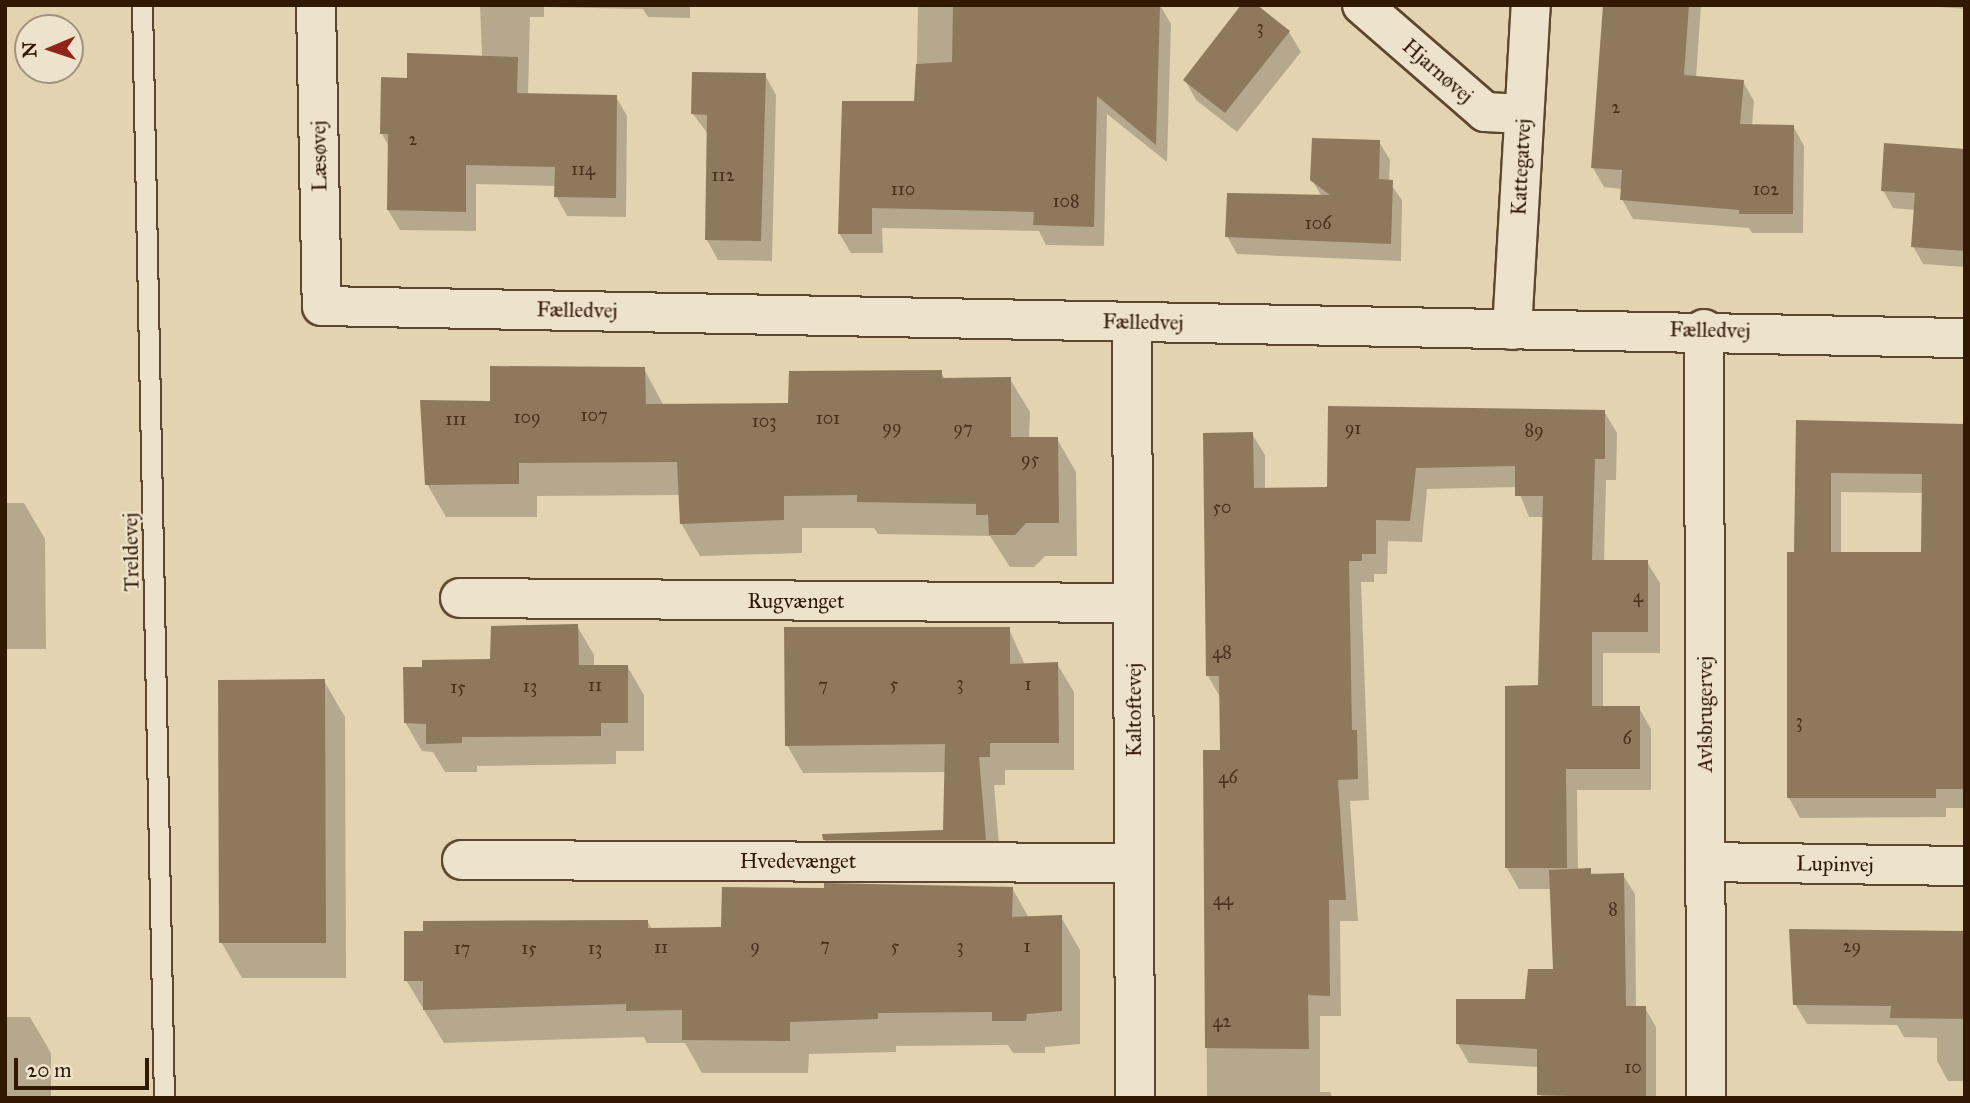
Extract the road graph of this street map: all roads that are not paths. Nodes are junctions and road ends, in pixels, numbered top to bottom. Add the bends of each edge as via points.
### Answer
1 (142, 5) edge
2 (316, 5) edge
3 (1362, 5) edge
4 (1531, 5) edge
5 (1524, 114) junction
6 (322, 306) joint
7 (1132, 322) junction
8 (1704, 329) junction
9 (1512, 330) junction
10 (1965, 338) edge
11 (460, 598) dead end
12 (1133, 603) junction
13 (462, 860) dead end
14 (1706, 862) junction
15 (1134, 863) junction
16 (1965, 866) edge
17 (164, 1098) edge
18 (1135, 1098) edge
19 (1706, 1098) edge

1 - 17 lane, Treldevej
2 - 6 street, Læsøvej
3 - 5 street, Hjarnøvej via 1485,112
4 - 5 street, Kattegatvej
5 - 9 street, Kattegatvej
6 - 7 street, Fælledvej
7 - 9 street, Fælledvej
7 - 12 street, Kaltoftevej
8 - 9 street, Fælledvej
8 - 10 street, Fælledvej
8 - 14 street, Avlsbrugervej
11 - 12 street, Rugvænget
12 - 15 street, Kaltoftevej
13 - 15 street, Hvedevænget
14 - 16 street, Lupinvej
14 - 19 street, Avlsbrugervej
15 - 18 street, Kaltoftevej

